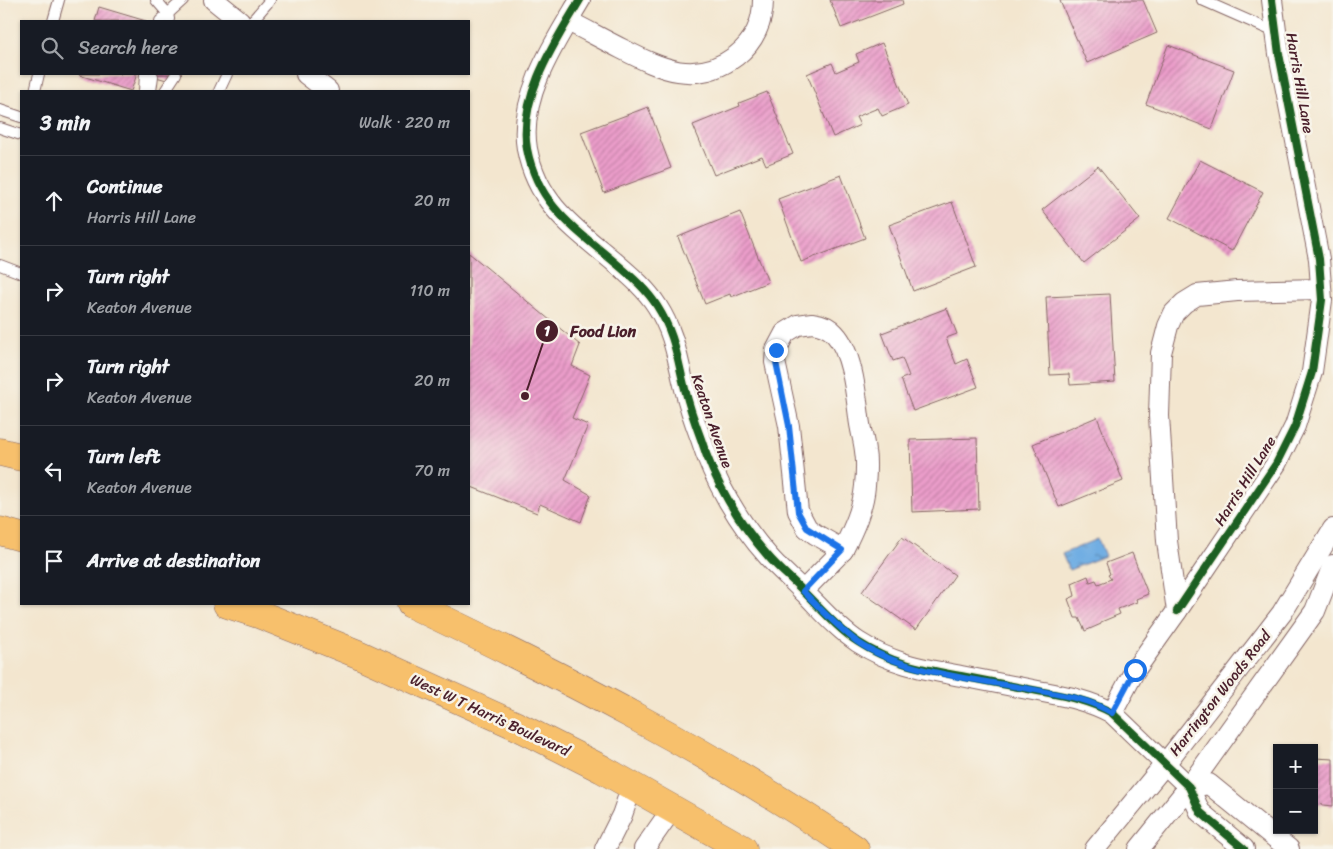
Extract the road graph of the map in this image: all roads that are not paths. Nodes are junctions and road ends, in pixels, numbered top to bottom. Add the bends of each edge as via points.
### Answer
1 (59, 0) edge
2 (156, 0) edge
3 (183, 0) edge
4 (214, 0) edge
5 (270, 0) edge
6 (580, 0) edge
7 (763, 0) edge
8 (1202, 0) edge
9 (1272, 0) edge
10 (166, 19) edge
11 (53, 20) edge
12 (239, 20) edge
13 (253, 20) edge
14 (568, 21) junction
15 (1277, 33) junction
16 (39, 75) edge
17 (149, 75) edge
18 (175, 75) edge
19 (227, 75) edge
20 (307, 75) edge
21 (35, 90) edge
22 (144, 90) edge
23 (150, 90) edge
24 (166, 90) edge
25 (219, 90) edge
26 (327, 90) edge
27 (0, 110) edge
28 (20, 118) edge
29 (0, 128) edge
30 (20, 135) edge
31 (0, 265) edge
32 (20, 273) edge
33 (1322, 289) junction
34 (0, 452) edge
35 (20, 457) edge
36 (1333, 528) edge
37 (0, 532) edge
38 (20, 537) edge
39 (842, 550) junction
40 (1333, 565) edge
41 (803, 591) junction
42 (230, 605) edge
43 (413, 605) edge
44 (1177, 611) junction
45 (1112, 713) junction
46 (1165, 764) junction
47 (632, 786) junction
48 (1189, 787) junction
49 (672, 809) junction
50 (605, 849) edge
51 (644, 849) edge
52 (743, 849) edge
53 (855, 849) edge
54 (1095, 849) edge
55 (1139, 849) edge
56 (1244, 849) edge
57 (1289, 849) edge

1 - 11 lane
2 - 10 lane
3 - 10 lane
4 - 12 street
5 - 13 lane
6 - 14 street, Keaton Avenue
7 - 14 street via 757,31 745,49 724,65 703,72 682,72 655,66
8 - 15 lane
9 - 15 street, Harris Hill Lane
14 - 41 street, Keaton Avenue via 536,83 528,110 527,146 533,173 553,208 634,278 656,304 676,345 685,390 716,475 748,531
15 - 33 street, Harris Hill Lane
16 - 21 lane
17 - 22 lane
17 - 23 lane
18 - 24 lane
19 - 25 lane
20 - 26 street
27 - 28 lane
29 - 30 lane
31 - 32 lane
33 - 44 street, Harris Hill Lane via 1312,372 1295,426 1276,464
33 - 44 street via 1197,295 1174,313 1168,326 1161,353 1159,416 1167,541
34 - 35 main road
36 - 46 street, Harrington Woods Road via 1282,613
37 - 38 main road
39 - 39 street via 807,528 798,512 789,426 775,356 785,333 804,324 827,327 840,339 856,390 866,453 864,487 856,524
39 - 41 street
40 - 48 street, Harrington Woods Road via 1315,611
41 - 45 street, Keaton Avenue via 858,642 910,667 1069,696
42 - 47 main road, West W T Harris Boulevard via 358,654 518,726
43 - 53 main road via 496,644 684,744 780,800
44 - 45 street, Harris Hill Lane via 1135,670
45 - 46 street, Keaton Avenue
46 - 48 street, Keaton Avenue
46 - 54 street, Harrington Woods Road
47 - 49 main road, West W T Harris Boulevard
47 - 50 street
48 - 55 street, Harrington Woods Road
48 - 56 street via 1200,812
48 - 57 street via 1209,784
49 - 51 street
49 - 52 main road, West W T Harris Boulevard

